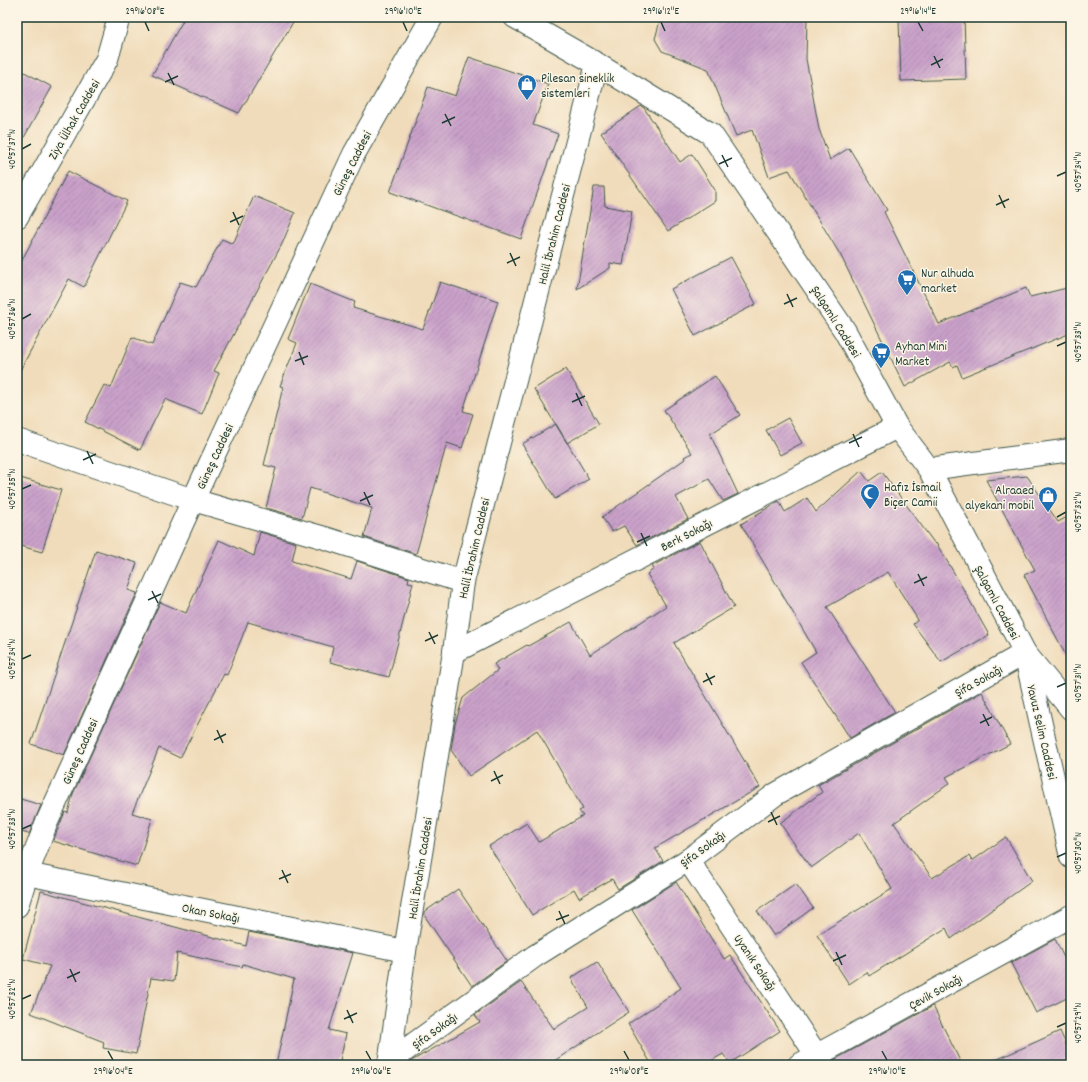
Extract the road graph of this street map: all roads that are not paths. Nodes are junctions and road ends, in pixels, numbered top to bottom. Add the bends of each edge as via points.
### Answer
1 (119, 17) edge
2 (432, 17) edge
3 (515, 17) edge
4 (597, 64) junction
5 (17, 217) edge
6 (897, 427) junction
7 (17, 440) edge
8 (1071, 450) edge
9 (928, 469) junction
10 (193, 500) junction
11 (463, 582) junction
12 (454, 652) junction
13 (1025, 653) junction
14 (1071, 709) edge
15 (1071, 857) edge
16 (688, 860) junction
17 (22, 873) edge
18 (17, 906) edge
19 (1071, 916) edge
20 (405, 951) junction
21 (813, 1062) edge
22 (389, 1063) edge

1 - 5 street, Ziya Ülhak Caddesi via 107,59
2 - 10 street, Güneş Caddesi via 354,154
3 - 4 street, Şalgamlı Caddesi
4 - 6 street, Şalgamlı Caddesi via 711,134 845,331
4 - 11 street, Halil İbrahim Caddesi
6 - 9 street, Şalgamlı Caddesi
6 - 12 street, Berk Sokağı
7 - 10 street
8 - 9 street
9 - 13 street, Şalgamlı Caddesi
10 - 11 street
10 - 17 street, Güneş Caddesi
11 - 12 street, Halil İbrahim Caddesi
12 - 20 street, Halil İbrahim Caddesi
13 - 14 street, Şalgamlı Caddesi
13 - 15 street, Yavuz Selim Caddesi
13 - 16 street, Şifa Sokağı via 776,794
16 - 21 street, Uyanık Sokağı
16 - 22 street, Şifa Sokağı via 535,956
17 - 18 street, Güneş Caddesi
17 - 20 street, Okan Sokağı
19 - 21 street, Çevik Sokağı
20 - 22 street, Halil İbrahim Caddesi

